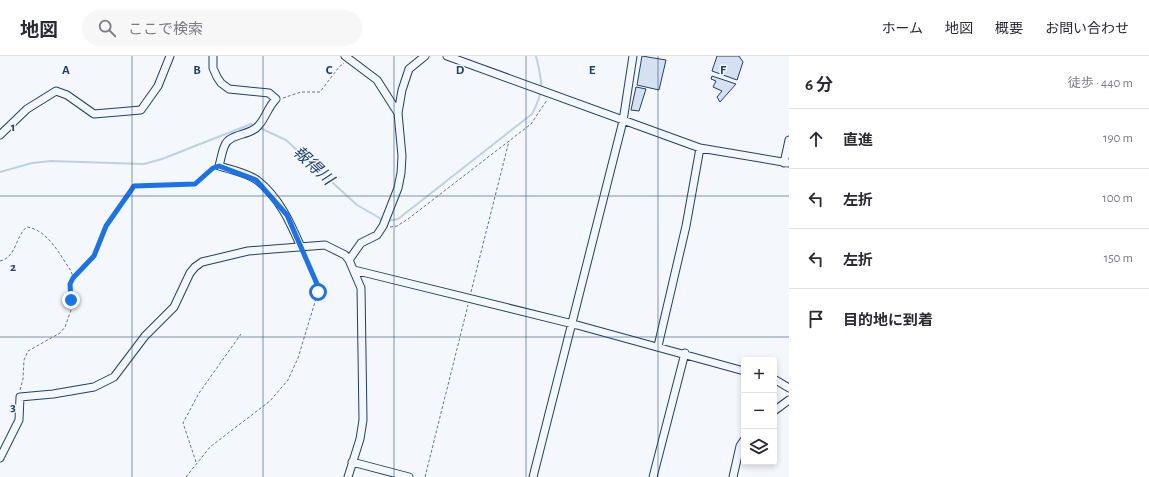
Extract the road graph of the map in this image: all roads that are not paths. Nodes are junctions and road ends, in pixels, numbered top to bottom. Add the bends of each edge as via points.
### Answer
1 (170, 56) edge
2 (213, 56) edge
3 (425, 56) edge
4 (447, 56) edge
5 (633, 56) edge
6 (347, 57) edge
7 (398, 112) junction
8 (623, 121) junction
9 (0, 135) edge
10 (789, 140) edge
11 (700, 148) junction
12 (787, 163) edge
13 (301, 247) junction
14 (349, 260) junction
15 (354, 270) junction
16 (572, 324) junction
17 (658, 346) junction
18 (685, 353) junction
19 (741, 370) edge
20 (777, 382) edge
21 (789, 388) edge
22 (789, 400) edge
23 (777, 409) edge
24 (741, 444) edge
25 (0, 458) edge
26 (352, 462) junction
27 (348, 477) edge
28 (409, 477) edge
29 (533, 477) edge
30 (653, 477) edge
31 (733, 477) edge

1 - 9 street via 158,86 141,110 94,114 67,95 56,91 27,109
2 - 13 street via 213,68 221,83 229,89 269,93 276,100 270,105 259,126 225,143 219,166 256,180 287,215
3 - 7 street via 409,69
4 - 8 street
5 - 8 street
6 - 7 street via 377,80
7 - 14 street via 401,173 398,188 382,228 377,235 362,244
8 - 11 street
8 - 16 street
10 - 12 street
11 - 12 street
11 - 17 street via 686,226
13 - 14 street via 330,246
13 - 25 street via 248,251 202,262 190,273 174,307 146,336 114,377 94,387 36,397 20,397 19,420
14 - 15 street
15 - 16 street
15 - 26 street via 361,288 363,420
16 - 17 street
16 - 29 street
17 - 18 street
18 - 19 street
18 - 30 street
20 - 21 street
22 - 23 street
24 - 31 street
26 - 27 street
26 - 28 street

